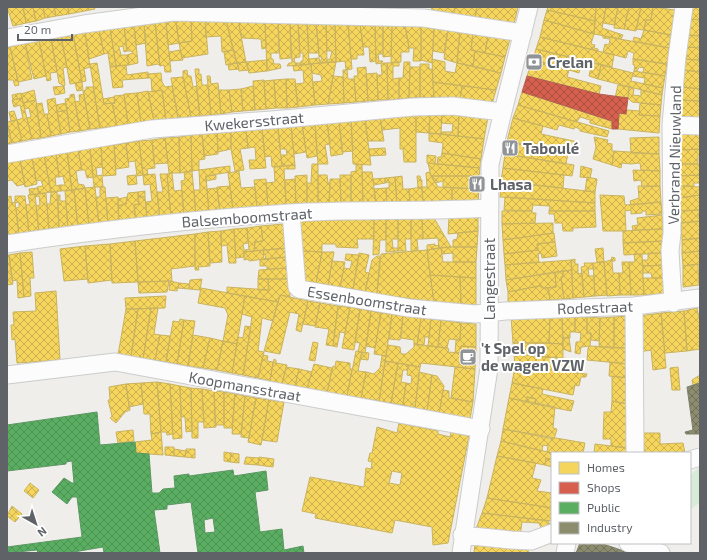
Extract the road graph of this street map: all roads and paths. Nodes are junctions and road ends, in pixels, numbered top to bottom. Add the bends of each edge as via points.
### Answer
1 (529, 7) edge
2 (684, 7) edge
3 (523, 33) junction
4 (7, 38) edge
5 (502, 112) junction
6 (671, 125) junction
7 (700, 126) edge
8 (7, 154) edge
9 (489, 208) junction
10 (291, 213) junction
11 (7, 244) edge
12 (700, 298) edge
13 (673, 302) junction
14 (634, 306) junction
15 (489, 313) junction
16 (7, 375) edge
17 (481, 429) junction
18 (635, 452) edge
19 (551, 533) edge
20 (462, 535) junction
21 (631, 544) edge
22 (461, 553) edge
23 (661, 553) edge

1 - 3 street, Langestraat
2 - 6 street, Verbrand Nieuwland
3 - 4 street via 424,18 173,12
3 - 5 street, Langestraat
5 - 8 street, Kwekersstraat via 454,106 413,107 152,129
5 - 9 street, Langestraat via 490,164
6 - 7 street
6 - 13 street, Verbrand Nieuwland via 670,251
9 - 10 street, Balsemboomstraat
9 - 15 street, Langestraat
10 - 11 street, Balsemboomstraat via 187,221
10 - 15 street, Essenboomstraat via 299,289 409,308
12 - 13 street, Rodestraat
13 - 14 street, Rodestraat
14 - 15 street, Rodestraat
14 - 18 street
15 - 17 street, Langestraat via 490,368
16 - 17 street, Koopmansstraat via 115,362
17 - 20 street, Langestraat
19 - 20 street via 531,541
20 - 22 street, Langestraat
21 - 23 street

